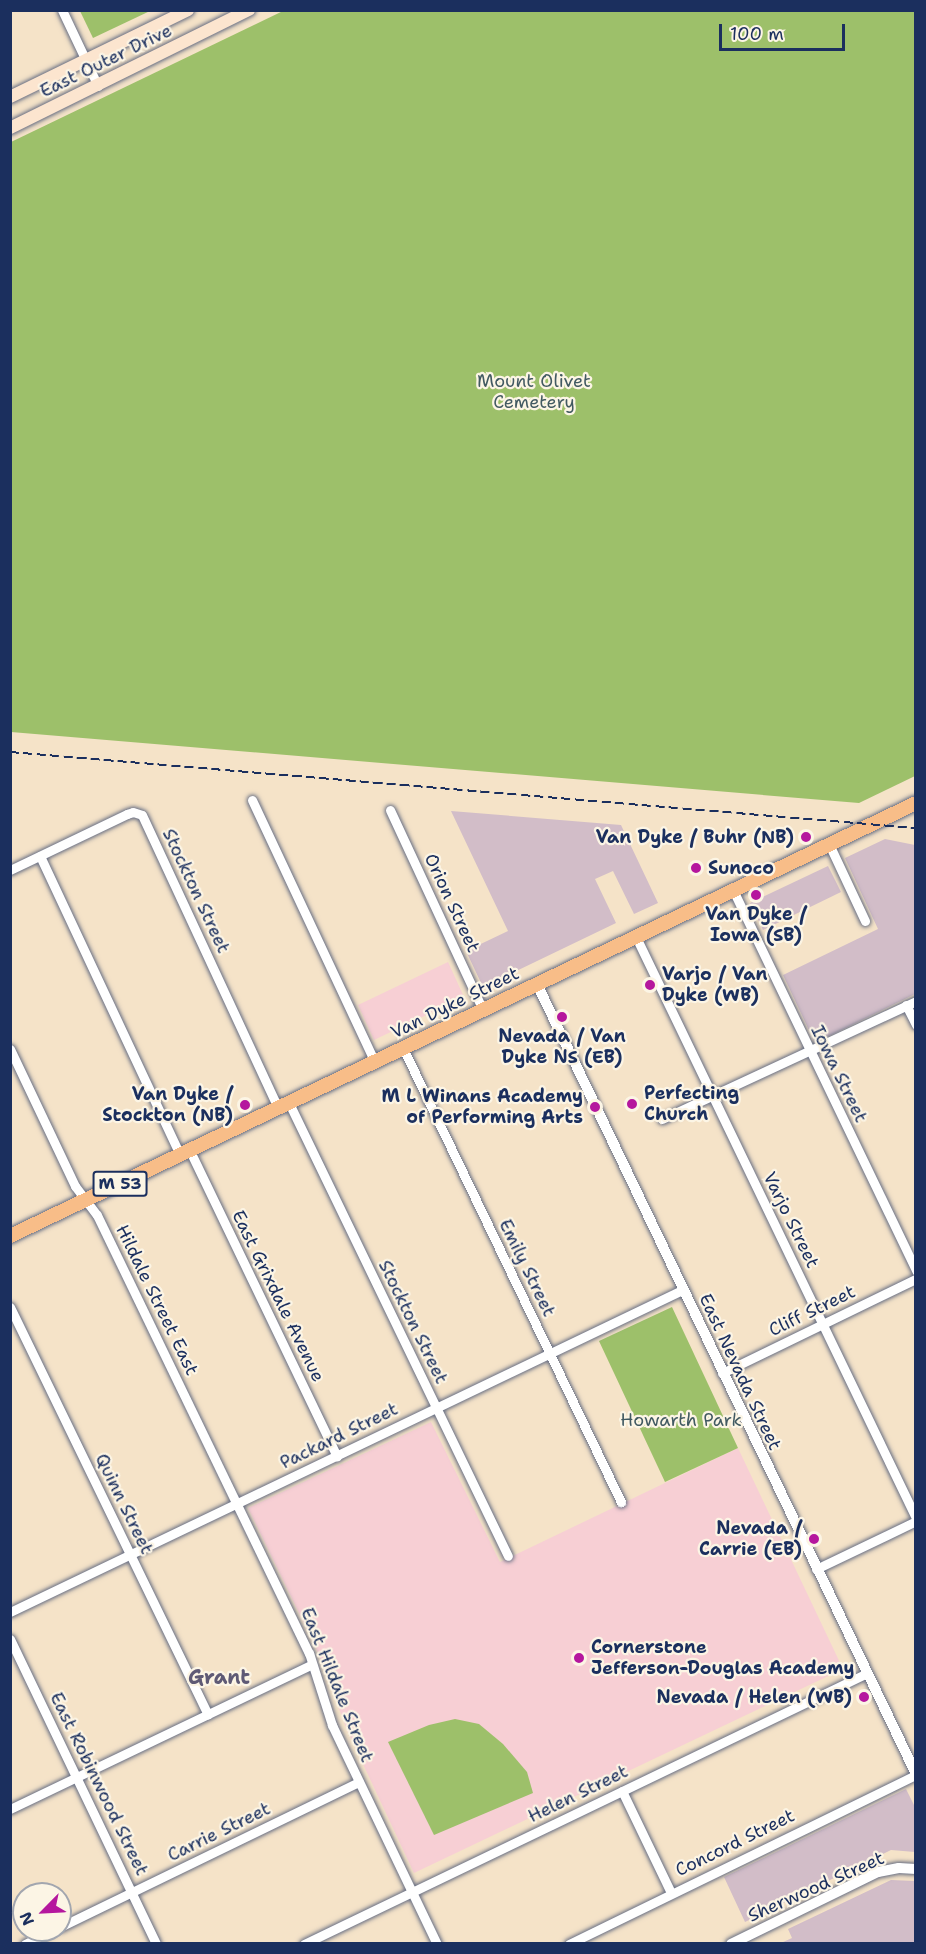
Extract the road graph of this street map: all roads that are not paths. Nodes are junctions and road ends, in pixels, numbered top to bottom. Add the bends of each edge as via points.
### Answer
1 (62, 10) edge
2 (188, 10) edge
3 (249, 10) edge
4 (86, 60) junction
5 (98, 86) junction
6 (10, 97) edge
7 (10, 128) edge
8 (252, 800) dead end
9 (915, 803) edge
10 (390, 810) dead end
11 (829, 844) junction
12 (40, 856) junction
13 (10, 870) edge
14 (733, 890) junction
15 (865, 921) dead end
16 (636, 937) junction
17 (537, 984) junction
18 (915, 1001) edge
19 (906, 1005) junction
20 (483, 1010) junction
21 (915, 1025) edge
22 (403, 1048) junction
23 (10, 1049) edge
24 (809, 1051) junction
25 (375, 1062) junction
26 (712, 1095) junction
27 (284, 1105) junction
28 (662, 1119) dead end
29 (185, 1153) junction
30 (85, 1201) junction
31 (10, 1236) edge
32 (915, 1267) edge
33 (915, 1279) edge
34 (682, 1290) junction
35 (10, 1307) edge
36 (822, 1324) junction
37 (550, 1354) junction
38 (722, 1373) junction
39 (436, 1408) junction
40 (336, 1456) junction
41 (621, 1502) dead end
42 (237, 1504) junction
43 (915, 1520) edge
44 (130, 1555) junction
45 (508, 1556) dead end
46 (816, 1569) junction
47 (10, 1612) edge
48 (10, 1639) edge
49 (312, 1664) junction
50 (867, 1673) junction
51 (208, 1714) junction
52 (915, 1774) edge
53 (77, 1777) junction
54 (359, 1782) junction
55 (622, 1791) junction
56 (10, 1809) edge
57 (915, 1869) edge
58 (132, 1892) junction
59 (412, 1892) junction
60 (671, 1893) junction
61 (72, 1921) edge
62 (156, 1944) edge
63 (304, 1944) edge
64 (437, 1944) edge
65 (569, 1944) edge
66 (731, 1944) edge

1 - 4 street
2 - 4 main road, East Outer Drive
3 - 5 main road, East Outer Drive
4 - 5 street
4 - 6 main road, East Outer Drive
5 - 7 main road, East Outer Drive
8 - 25 street
9 - 11 main road, Van Dyke Street / M 53
10 - 20 street, Orion Street
11 - 14 main road, Van Dyke Street / M 53
11 - 15 street
12 - 13 street
12 - 27 street, Stockton Street via 127,814 136,812 144,819
12 - 29 street, East Grixdale Avenue
14 - 16 main road, Van Dyke Street / M 53
14 - 24 street, Iowa Street
16 - 17 main road, Van Dyke Street / M 53
16 - 26 street, Varjo Street
17 - 20 main road, Van Dyke Street / M 53
17 - 34 street, East Nevada Street
18 - 19 street
19 - 21 street
19 - 24 street
20 - 22 main road, Van Dyke Street / M 53
22 - 25 main road, Van Dyke Street / M 53
22 - 37 street, Emily Street
23 - 30 street, Hildale Street East
24 - 26 street
24 - 32 street, Iowa Street
25 - 27 main road, Van Dyke Street / M 53
26 - 28 street
26 - 36 street, Varjo Street
27 - 29 main road, Van Dyke Street / M 53
27 - 39 street, Stockton Street
29 - 30 main road, Van Dyke Street / M 53
29 - 40 street, East Grixdale Avenue
30 - 31 main road, Van Dyke Street / M 53
30 - 42 street, Hildale Street East via 97,1215
33 - 36 street, Cliff Street
34 - 37 street, Packard Street
34 - 38 street, East Nevada Street
35 - 44 street, Quinn Street
36 - 38 street, Cliff Street
36 - 43 street, Varjo Street
37 - 39 street, Packard Street
37 - 41 street, Emily Street
38 - 46 street, East Nevada Street
39 - 40 street, Packard Street
39 - 45 street, Stockton Street
40 - 42 street, Packard Street
42 - 44 street, Packard Street
42 - 49 street, East Hildale Street
43 - 46 street
44 - 47 street, Packard Street
44 - 51 street, Quinn Street
46 - 50 street, East Nevada Street
48 - 53 street, East Robinwood Street
49 - 51 street
49 - 54 street, East Hildale Street via 332,1725
50 - 52 street, East Nevada Street
50 - 55 street, Helen Street
51 - 53 street
52 - 60 street, Concord Street
53 - 56 street
53 - 58 street, East Robinwood Street
54 - 58 street, Carrie Street
54 - 59 street, East Hildale Street
55 - 59 street, Helen Street
55 - 60 street
57 - 66 street, Sherwood Street via 878,1872
58 - 61 street, Carrie Street
58 - 62 street, East Robinwood Street
59 - 63 street, Helen Street
59 - 64 street, East Hildale Street
60 - 65 street, Concord Street

